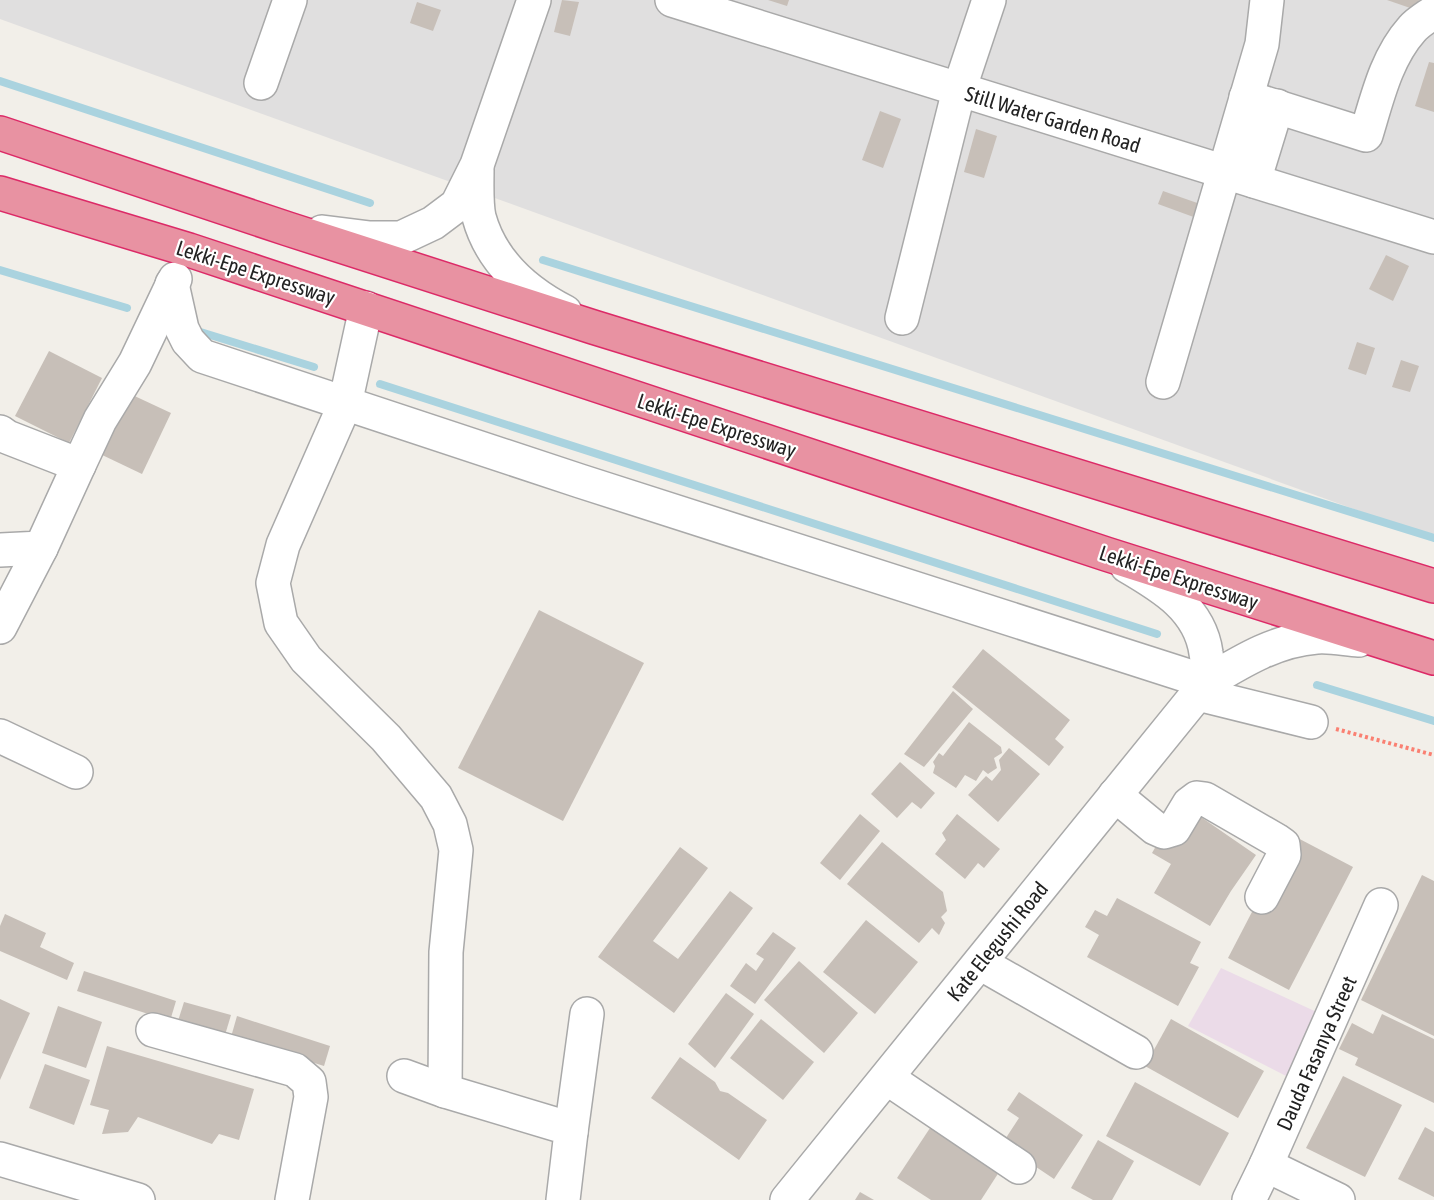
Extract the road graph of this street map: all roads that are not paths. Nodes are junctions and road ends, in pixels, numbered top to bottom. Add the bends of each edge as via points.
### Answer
1 (290, 0) edge
2 (534, 0) edge
3 (672, 0) edge
4 (990, 0) edge
5 (1267, 0) edge
6 (1434, 12) edge
7 (261, 83) dead end
8 (959, 90) junction
9 (1246, 97) junction
10 (1277, 106) junction
11 (0, 133) edge
12 (477, 165) junction
13 (1239, 177) junction
14 (0, 193) edge
15 (288, 229) junction
16 (1434, 237) edge
17 (189, 250) junction
18 (172, 284) junction
19 (366, 308) junction
20 (902, 318) dead end
21 (593, 327) junction
22 (1163, 382) dead end
23 (345, 404) junction
24 (0, 432) edge
25 (79, 465) junction
26 (41, 548) junction
27 (0, 550) edge
28 (1106, 554) junction
29 (1434, 586) edge
30 (0, 627) edge
31 (1385, 642) junction
32 (1434, 658) edge
33 (1202, 688) junction
34 (1311, 722) road end
35 (0, 736) edge
36 (76, 772) dead end
37 (1115, 795) junction
38 (1262, 897) dead end
39 (1381, 905) dead end
40 (980, 963) junction
41 (587, 1014) dead end
42 (153, 1030) dead end
43 (1136, 1052) dead end
44 (404, 1076) dead end
45 (887, 1078) junction
46 (445, 1091) junction
47 (571, 1132) junction
48 (0, 1159) edge
49 (1266, 1165) junction
50 (1019, 1167) dead end
51 (138, 1200) edge
52 (292, 1200) edge
53 (563, 1200) edge
54 (787, 1200) edge
55 (1249, 1200) edge
56 (1338, 1200) edge

1 - 7 street
2 - 12 street
3 - 8 street, Still Water Garden Road
4 - 8 street
5 - 9 street via 1262,44
6 - 10 street via 1412,28 1395,53 1366,135
8 - 13 street, Still Water Garden Road
8 - 20 street
9 - 10 street
9 - 13 street
10 - 13 street
11 - 15 highway
12 - 15 street via 457,205 433,223 401,238
12 - 21 street via 478,215 490,246 514,277 541,300
13 - 16 street, Still Water Garden Road
13 - 22 street
14 - 17 highway, Lekki-Epe Expressway
15 - 21 highway
17 - 18 street
17 - 19 highway, Lekki-Epe Expressway
18 - 23 street via 182,330 202,356
18 - 25 street via 135,363 100,420
19 - 23 street
19 - 28 highway, Lekki-Epe Expressway
21 - 29 highway
23 - 33 street
23 - 46 street via 282,545 273,583 281,623 306,659 386,738 436,797 450,824 456,850 446,952
24 - 25 street
25 - 26 street
26 - 27 street
26 - 30 street
28 - 31 highway, Lekki-Epe Expressway
28 - 33 street via 1181,602 1198,627 1206,653
31 - 32 highway, Lekki-Epe Expressway
31 - 33 street, Kate Elegushi Road via 1318,637 1281,643 1244,660
33 - 34 street
33 - 37 street, Kate Elegushi Road
35 - 36 street
37 - 38 street via 1164,832 1174,829 1197,798 1276,840 1283,845 1284,855
37 - 40 street, Kate Elegushi Road
39 - 49 street, Dauda Fasanya Street
40 - 43 street
40 - 45 street, Kate Elegushi Road
41 - 47 street
42 - 52 street via 295,1070 309,1082 311,1097
44 - 46 street
45 - 50 street
45 - 54 street, Kate Elegushi Road
46 - 47 street via 560,1124
47 - 53 street
48 - 51 street
49 - 55 street, Dauda Fasanya Street
49 - 56 street

